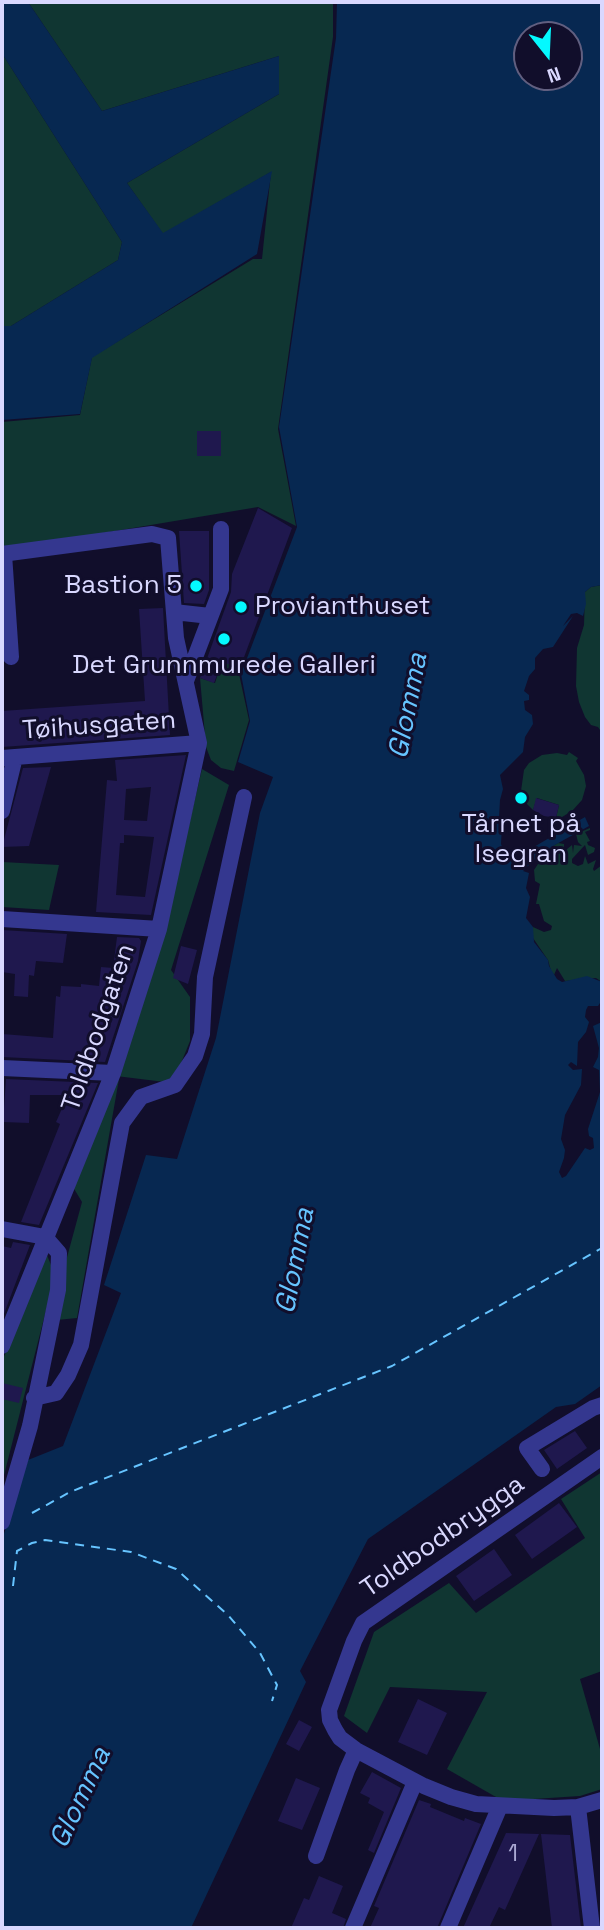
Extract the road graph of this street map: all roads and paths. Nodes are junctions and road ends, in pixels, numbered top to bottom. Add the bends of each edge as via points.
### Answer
1 (221, 529) dead end
2 (3, 554) edge
3 (174, 612) junction
4 (210, 616) junction
5 (12, 657) dead end
6 (186, 681) junction
7 (199, 743) junction
8 (8, 758) edge
9 (244, 797) dead end
10 (2, 811) edge
11 (2, 919) edge
12 (159, 929) junction
13 (2, 1069) edge
14 (113, 1073) junction
15 (2, 1229) edge
16 (45, 1237) junction
17 (2, 1346) edge
18 (34, 1402) junction
19 (602, 1405) edge
20 (602, 1457) edge
21 (542, 1469) dead end
22 (2, 1522) edge
23 (356, 1751) junction
24 (415, 1782) junction
25 (602, 1800) edge
26 (500, 1806) junction
27 (578, 1807) junction
28 (316, 1856) dead end
29 (353, 1928) edge
30 (447, 1928) edge
31 (592, 1928) edge

1 - 4 street via 221,589
2 - 3 street, Toldbodgaten via 152,534 168,538
2 - 5 street
3 - 4 street
3 - 6 street, Toldbodgaten
4 - 6 street
6 - 7 street, Toldbodgaten
7 - 8 street, Tøihusgaten
7 - 12 street, Toldbodgaten
8 - 10 street
9 - 18 street via 205,977 202,1034 195,1056 175,1085 141,1097 122,1123 81,1345 56,1393
11 - 12 street
12 - 14 street, Toldbodgaten
13 - 14 street
14 - 16 street, Toldbodgaten
15 - 16 street
16 - 17 street, Toldbodgaten
16 - 18 street via 59,1252 60,1268
18 - 22 street
19 - 21 street via 527,1448
20 - 23 street, Toldbodbrygga via 363,1623 331,1702 330,1720 340,1738
23 - 24 street
23 - 28 street
24 - 26 street via 451,1797
24 - 29 street
25 - 27 street
26 - 27 street
26 - 30 street
27 - 31 street

